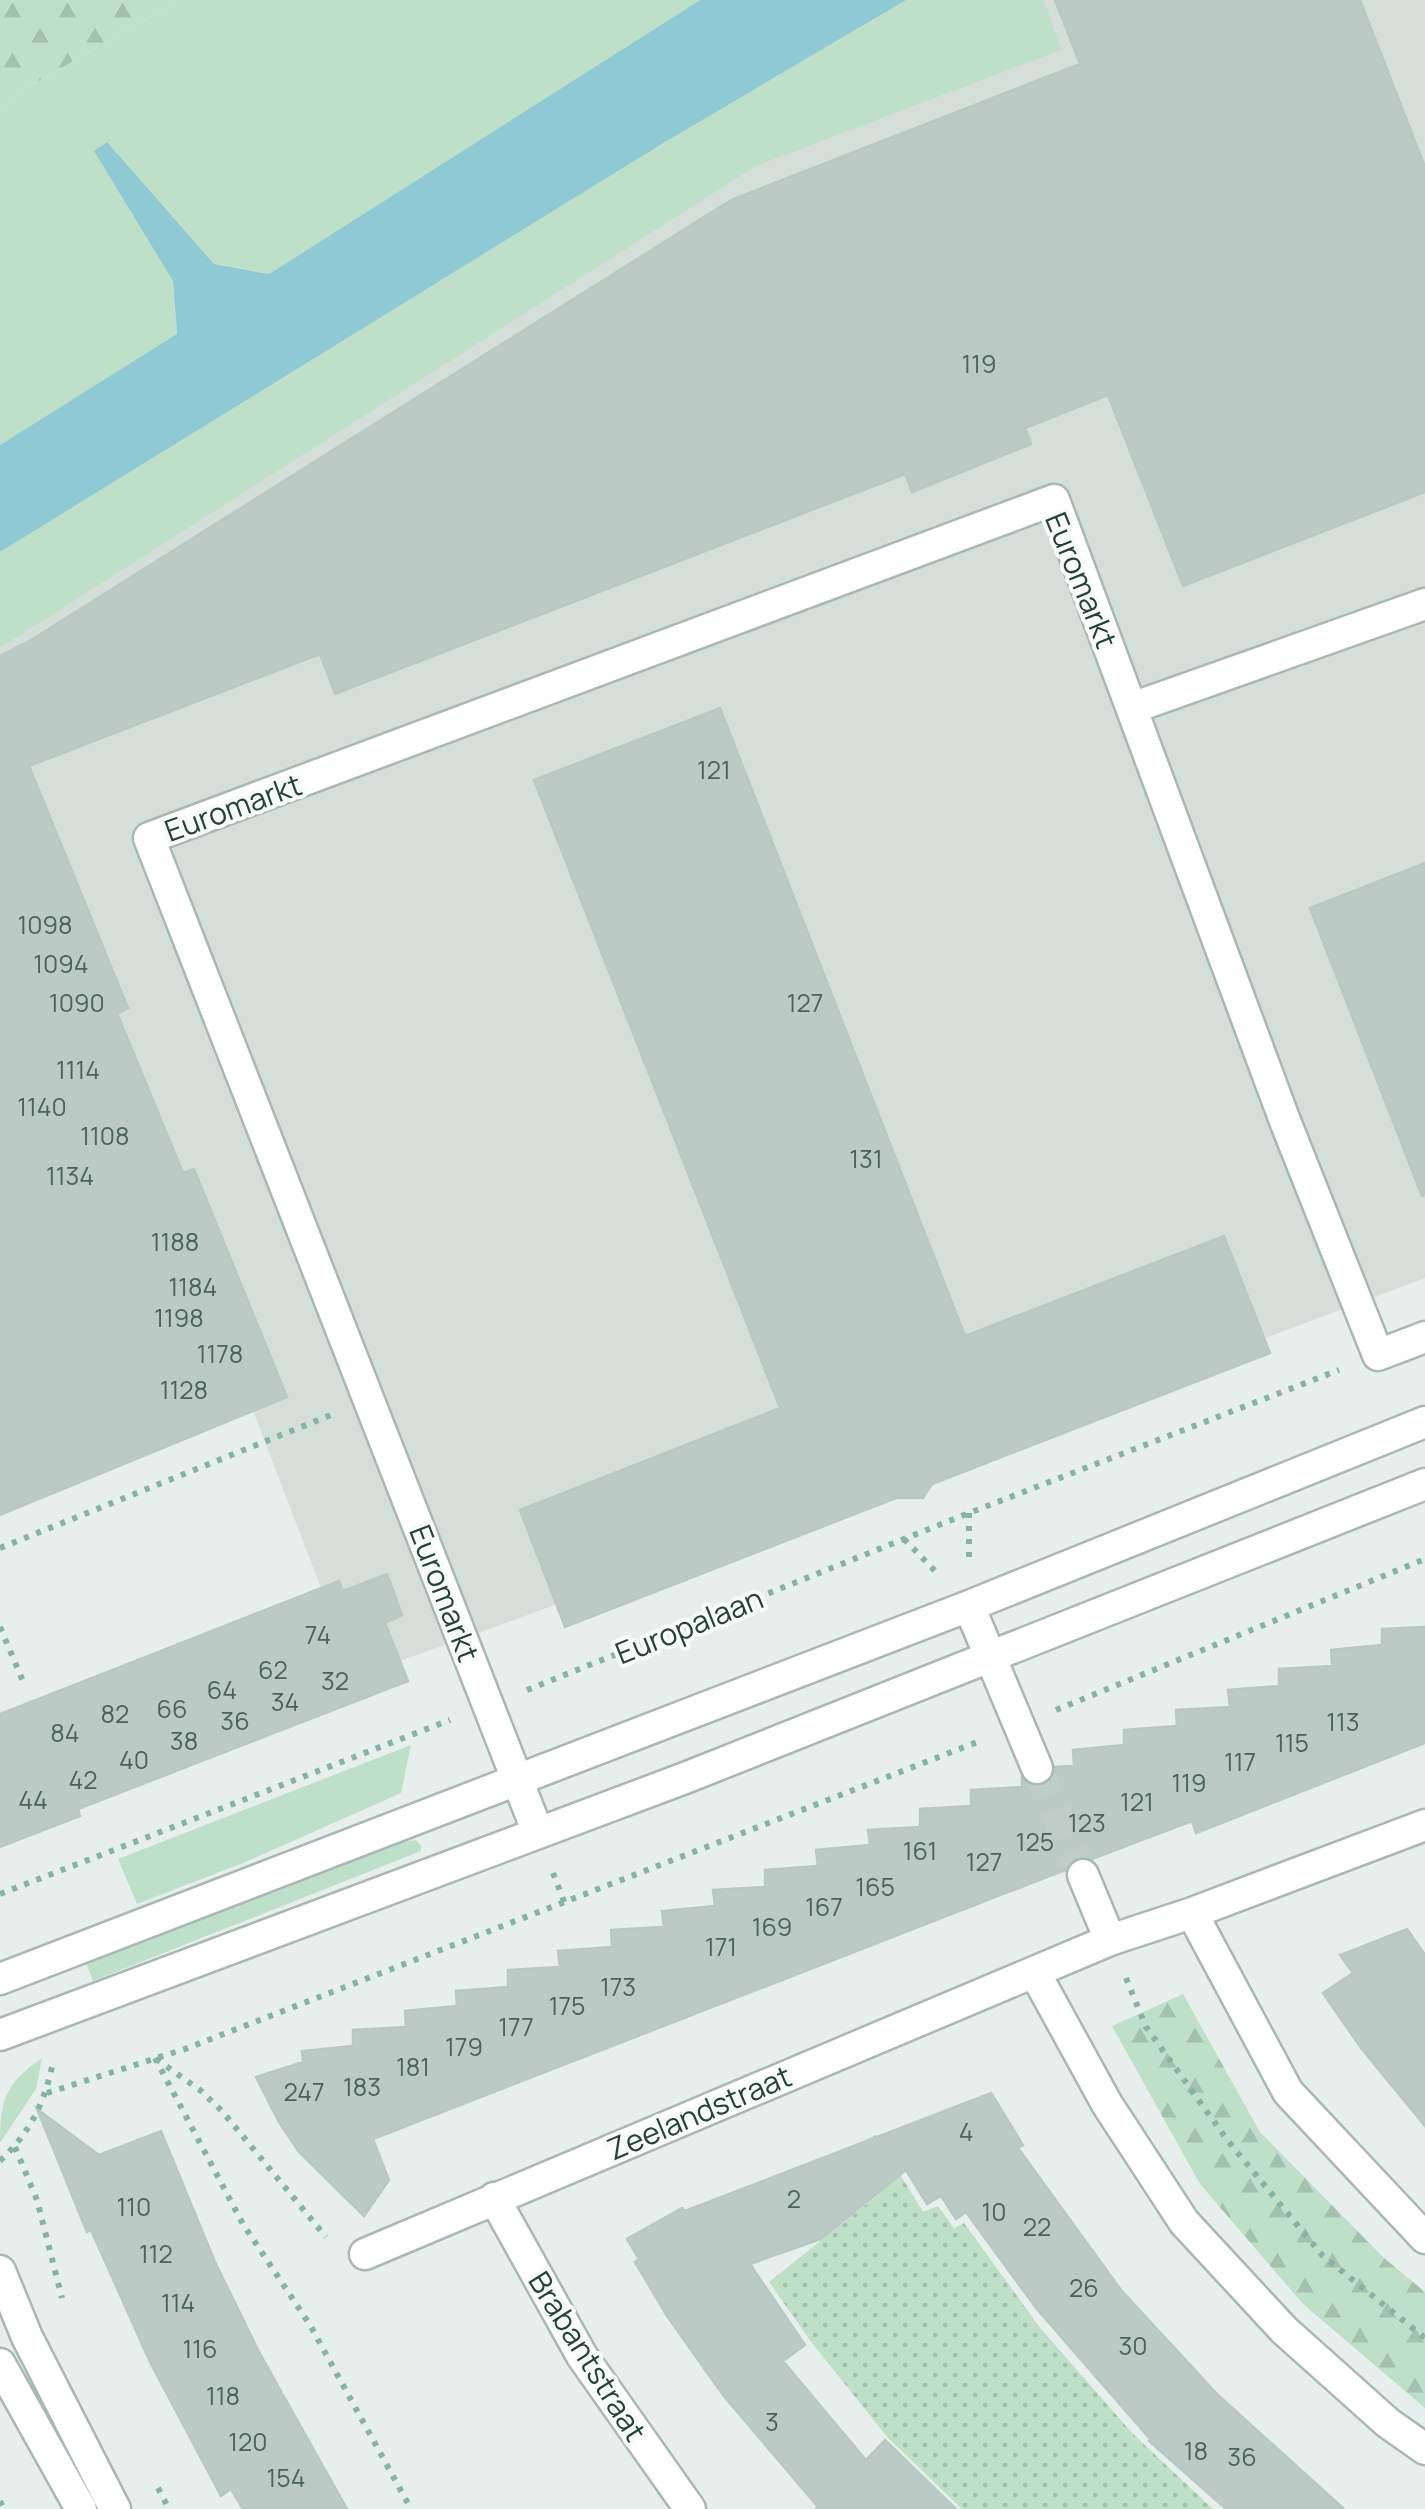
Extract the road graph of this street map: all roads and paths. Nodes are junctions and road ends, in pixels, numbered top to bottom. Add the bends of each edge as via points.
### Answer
1 (1425, 604) edge
2 (1132, 708) junction
3 (1425, 1337) edge
4 (1378, 1355) junction
5 (369, 1400) junction
6 (1425, 1422) edge
7 (1425, 1484) edge
8 (0, 1548) edge
9 (1425, 1558) edge
10 (969, 1606) junction
11 (0, 1627) edge
12 (990, 1656) junction
13 (24, 1686) dead end
14 (489, 1706) junction
15 (1020, 1725) junction
16 (1038, 1768) tunnel mouth
17 (517, 1779) junction
18 (1425, 1825) edge
19 (538, 1833) junction
20 (1082, 1876) tunnel mouth
21 (0, 1894) edge
22 (1192, 1914) junction
23 (1110, 1940) junction
24 (1035, 1973) junction
25 (0, 1979) edge
26 (0, 2035) edge
27 (155, 2058) junction
28 (15, 2146) junction
29 (0, 2160) edge
30 (494, 2198) junction
31 (1425, 2238) edge
32 (365, 2254) joint
33 (0, 2271) edge
34 (66, 2312) dead end
35 (1425, 2338) edge
36 (0, 2364) edge
37 (1425, 2449) edge
38 (152, 2476) dead end
39 (0, 2501) edge
40 (4, 2509) edge
41 (81, 2509) edge
42 (115, 2509) edge
43 (169, 2509) edge
44 (411, 2509) edge
45 (690, 2509) edge

1 - 2 street
2 - 4 street, Euromarkt
2 - 5 street, Euromarkt via 1054,500 149,838
3 - 4 street
4 - 14 path, Europalaan
5 - 8 path
5 - 14 street, Euromarkt
6 - 10 street
7 - 12 street
9 - 15 path
10 - 12 street
10 - 17 street
11 - 13 path
12 - 15 street
12 - 19 street
14 - 17 street, Euromarkt
14 - 21 path, Europalaan
15 - 16 street
15 - 27 path
17 - 19 street
17 - 25 street
18 - 22 street, Zeelandstraat
19 - 26 street
20 - 23 street
22 - 23 street, Zeelandstraat
22 - 31 street via 1288,2092
23 - 24 street, Zeelandstraat
23 - 35 path via 1146,2027 1228,2141 1322,2255
24 - 30 street, Zeelandstraat
24 - 37 street via 1106,2104 1184,2222 1284,2330
27 - 28 path via 47,2093
27 - 32 path via 222,2111 332,2244
27 - 44 path via 243,2224 310,2325
28 - 29 path
28 - 34 path via 37,2200
30 - 32 street, Zeelandstraat
30 - 45 street, Brabantstraat via 582,2356
33 - 42 street
36 - 41 street
38 - 43 path
39 - 40 path

